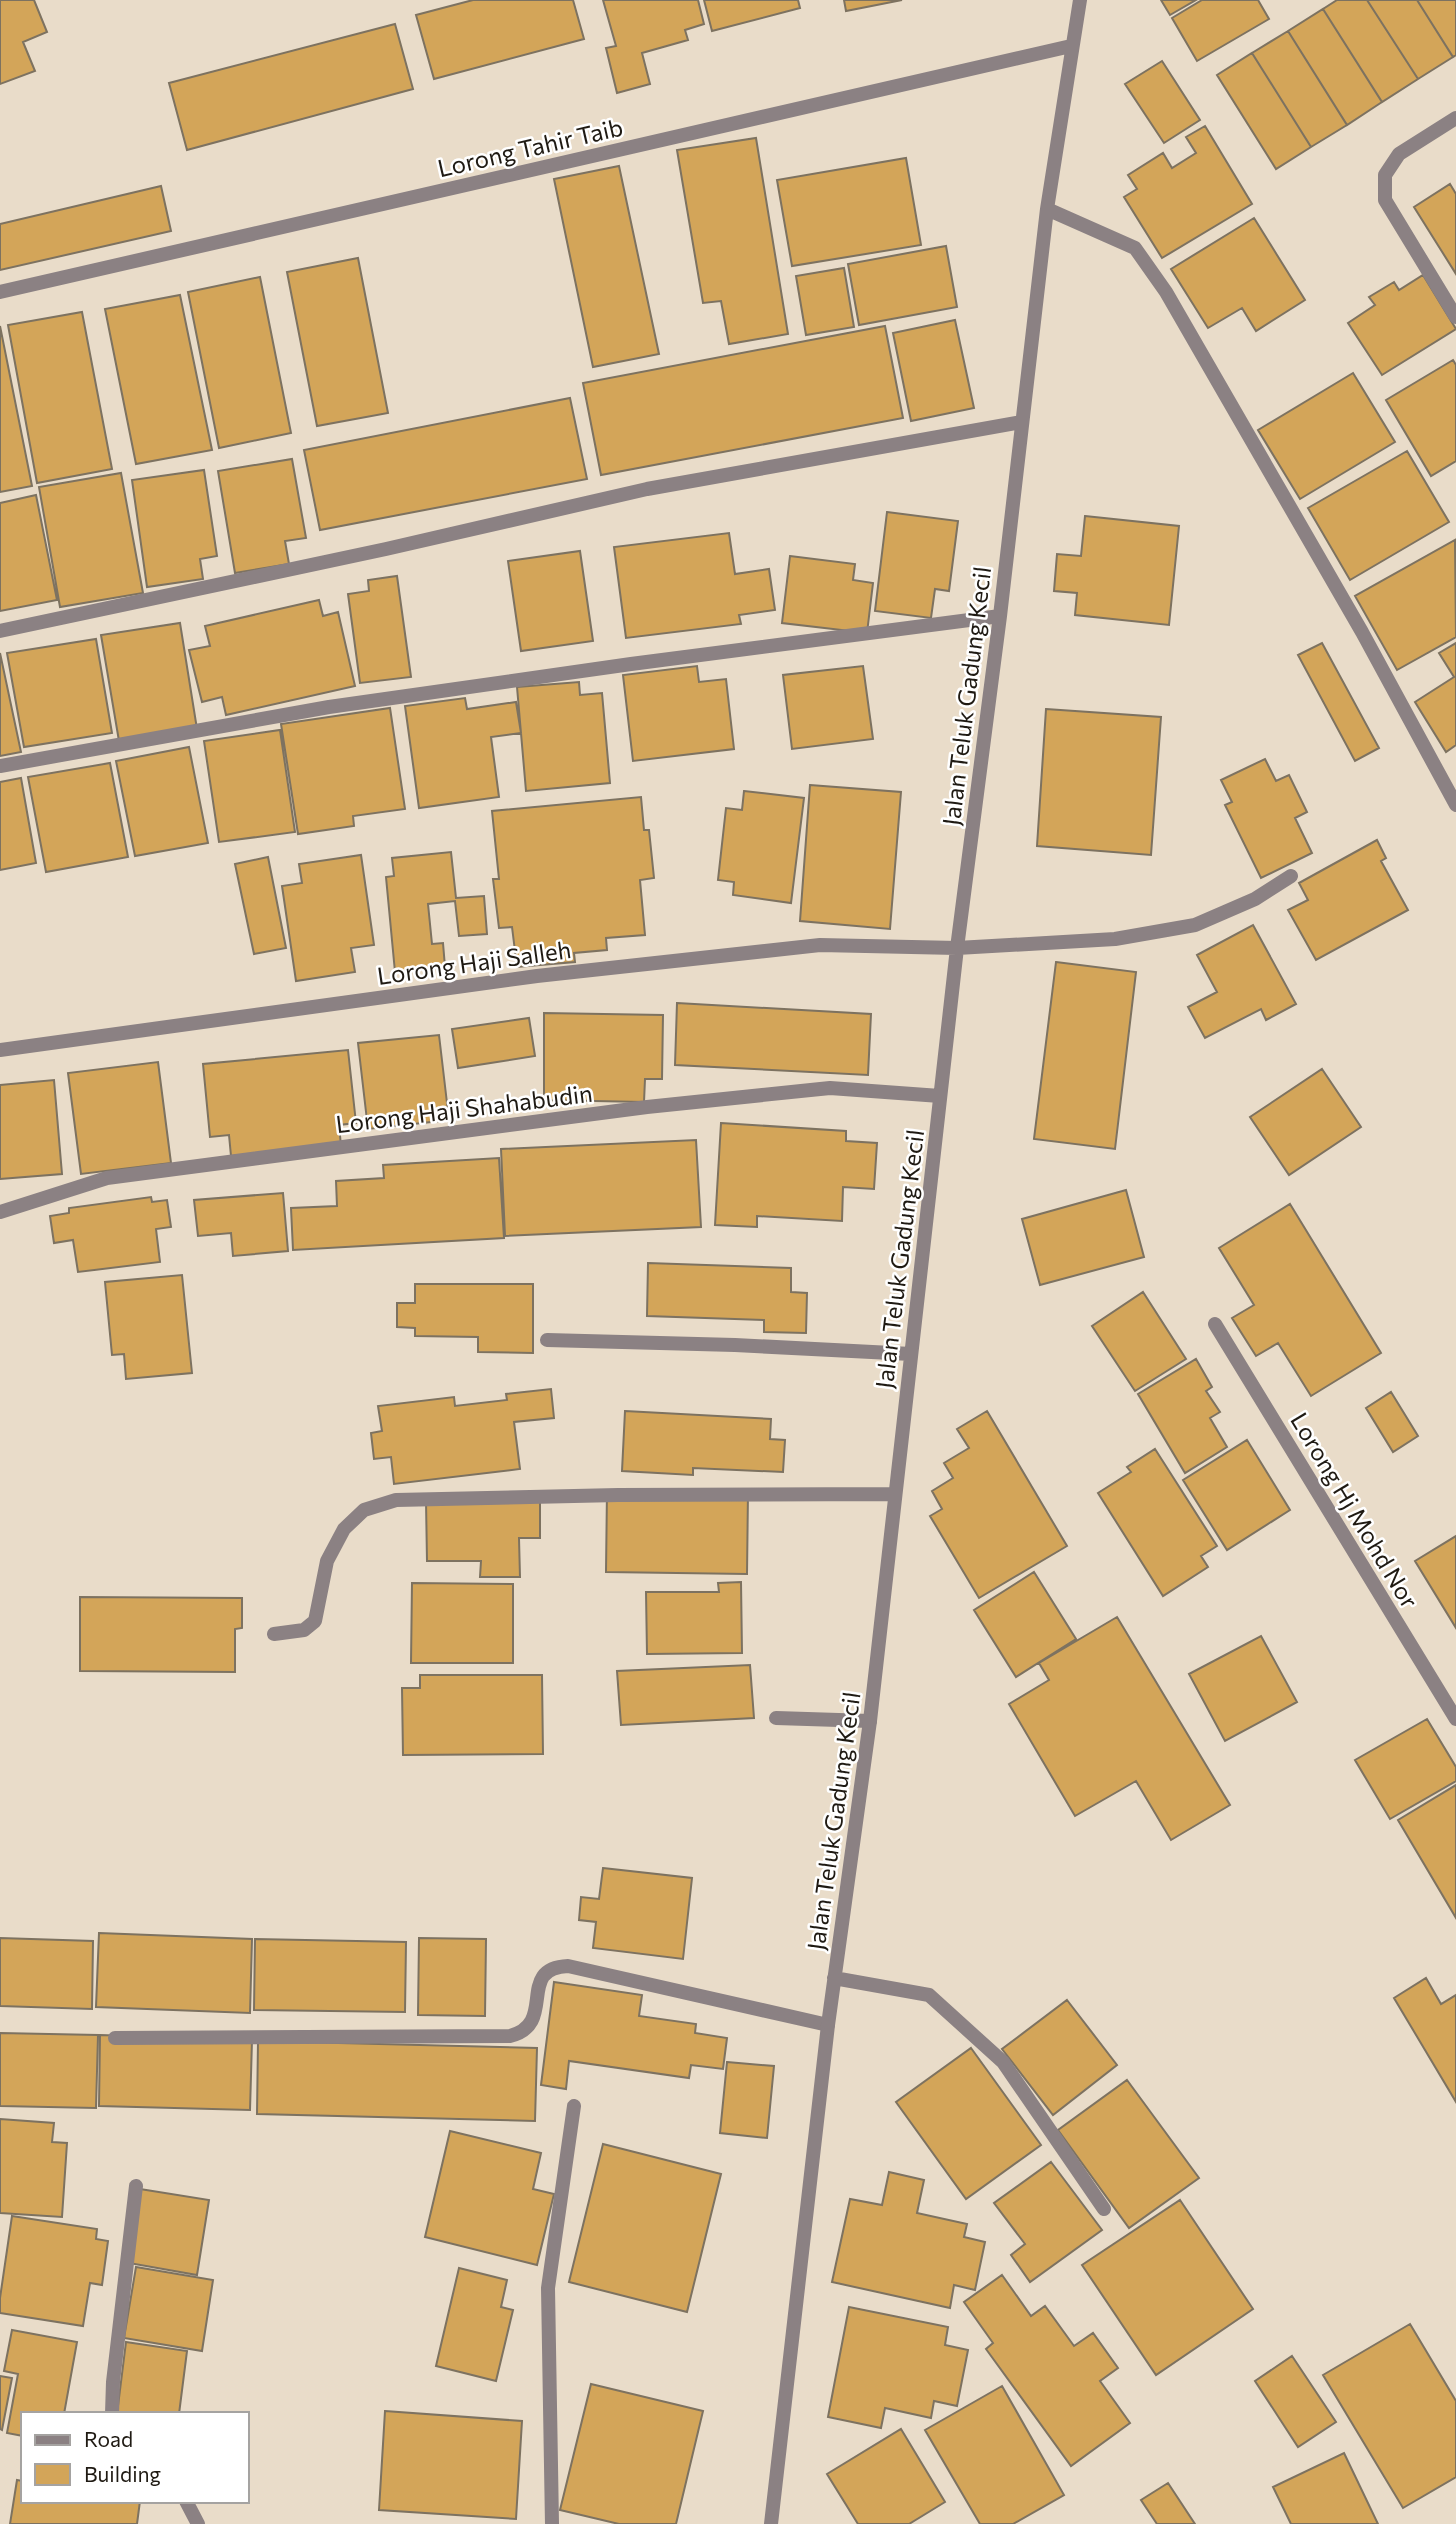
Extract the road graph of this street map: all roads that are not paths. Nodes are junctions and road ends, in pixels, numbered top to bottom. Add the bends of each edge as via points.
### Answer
1 (1080, 0) edge
2 (1071, 46) junction
3 (1456, 118) edge
4 (1047, 209) junction
5 (0, 292) edge
6 (1456, 317) edge
7 (1023, 422) junction
8 (1000, 616) junction
9 (0, 631) edge
10 (0, 766) edge
11 (1456, 805) edge
12 (1291, 876) dead end
13 (957, 948) junction
14 (0, 1051) edge
15 (940, 1096) junction
16 (0, 1212) edge
17 (1215, 1324) dead end
18 (547, 1340) dead end
19 (911, 1353) junction
20 (894, 1494) junction
21 (274, 1634) dead end
22 (776, 1718) dead end
23 (1456, 1719) edge
24 (870, 1721) junction
25 (834, 1978) junction
26 (828, 2025) junction
27 (116, 2038) dead end
28 (574, 2106) dead end
29 (136, 2186) dead end
30 (1104, 2209) dead end
31 (112, 2412) edge
32 (187, 2503) edge
33 (198, 2524) edge
34 (552, 2524) edge
35 (771, 2524) edge

1 - 2 street, Jalan Teluk Gadung Kecil
2 - 4 street, Jalan Teluk Gadung Kecil
2 - 5 street, Lorong Tahir Taib
3 - 6 street via 1399,154 1385,175 1385,200
4 - 7 street, Jalan Teluk Gadung Kecil
4 - 11 street via 1135,248 1158,281 1355,620
7 - 8 street, Jalan Teluk Gadung Kecil
7 - 9 street via 647,489
8 - 10 street via 342,705
8 - 13 street, Jalan Teluk Gadung Kecil
12 - 13 street, Lorong Haji Salleh via 1255,899 1195,925 1115,939
13 - 14 street, Lorong Haji Salleh via 806,947 537,976
13 - 15 street, Jalan Teluk Gadung Kecil
15 - 16 street, Lorong Haji Shahabudin via 830,1088 647,1107 107,1178
15 - 19 street, Jalan Teluk Gadung Kecil
17 - 23 street, Lorong Hj Mohd Nor
18 - 19 street
19 - 20 street, Jalan Teluk Gadung Kecil
20 - 21 street via 396,1500 364,1510 344,1529 327,1561 315,1621 304,1630
20 - 24 street, Jalan Teluk Gadung Kecil
22 - 24 street
24 - 25 street, Jalan Teluk Gadung Kecil
25 - 26 street, Jalan Teluk Gadung Kecil
25 - 30 street via 929,1995 1003,2062
26 - 27 street via 555,1966 538,1987 531,2025 510,2036
26 - 35 street, Jalan Teluk Gadung Kecil
28 - 34 street via 548,2288
29 - 31 street
32 - 33 street

